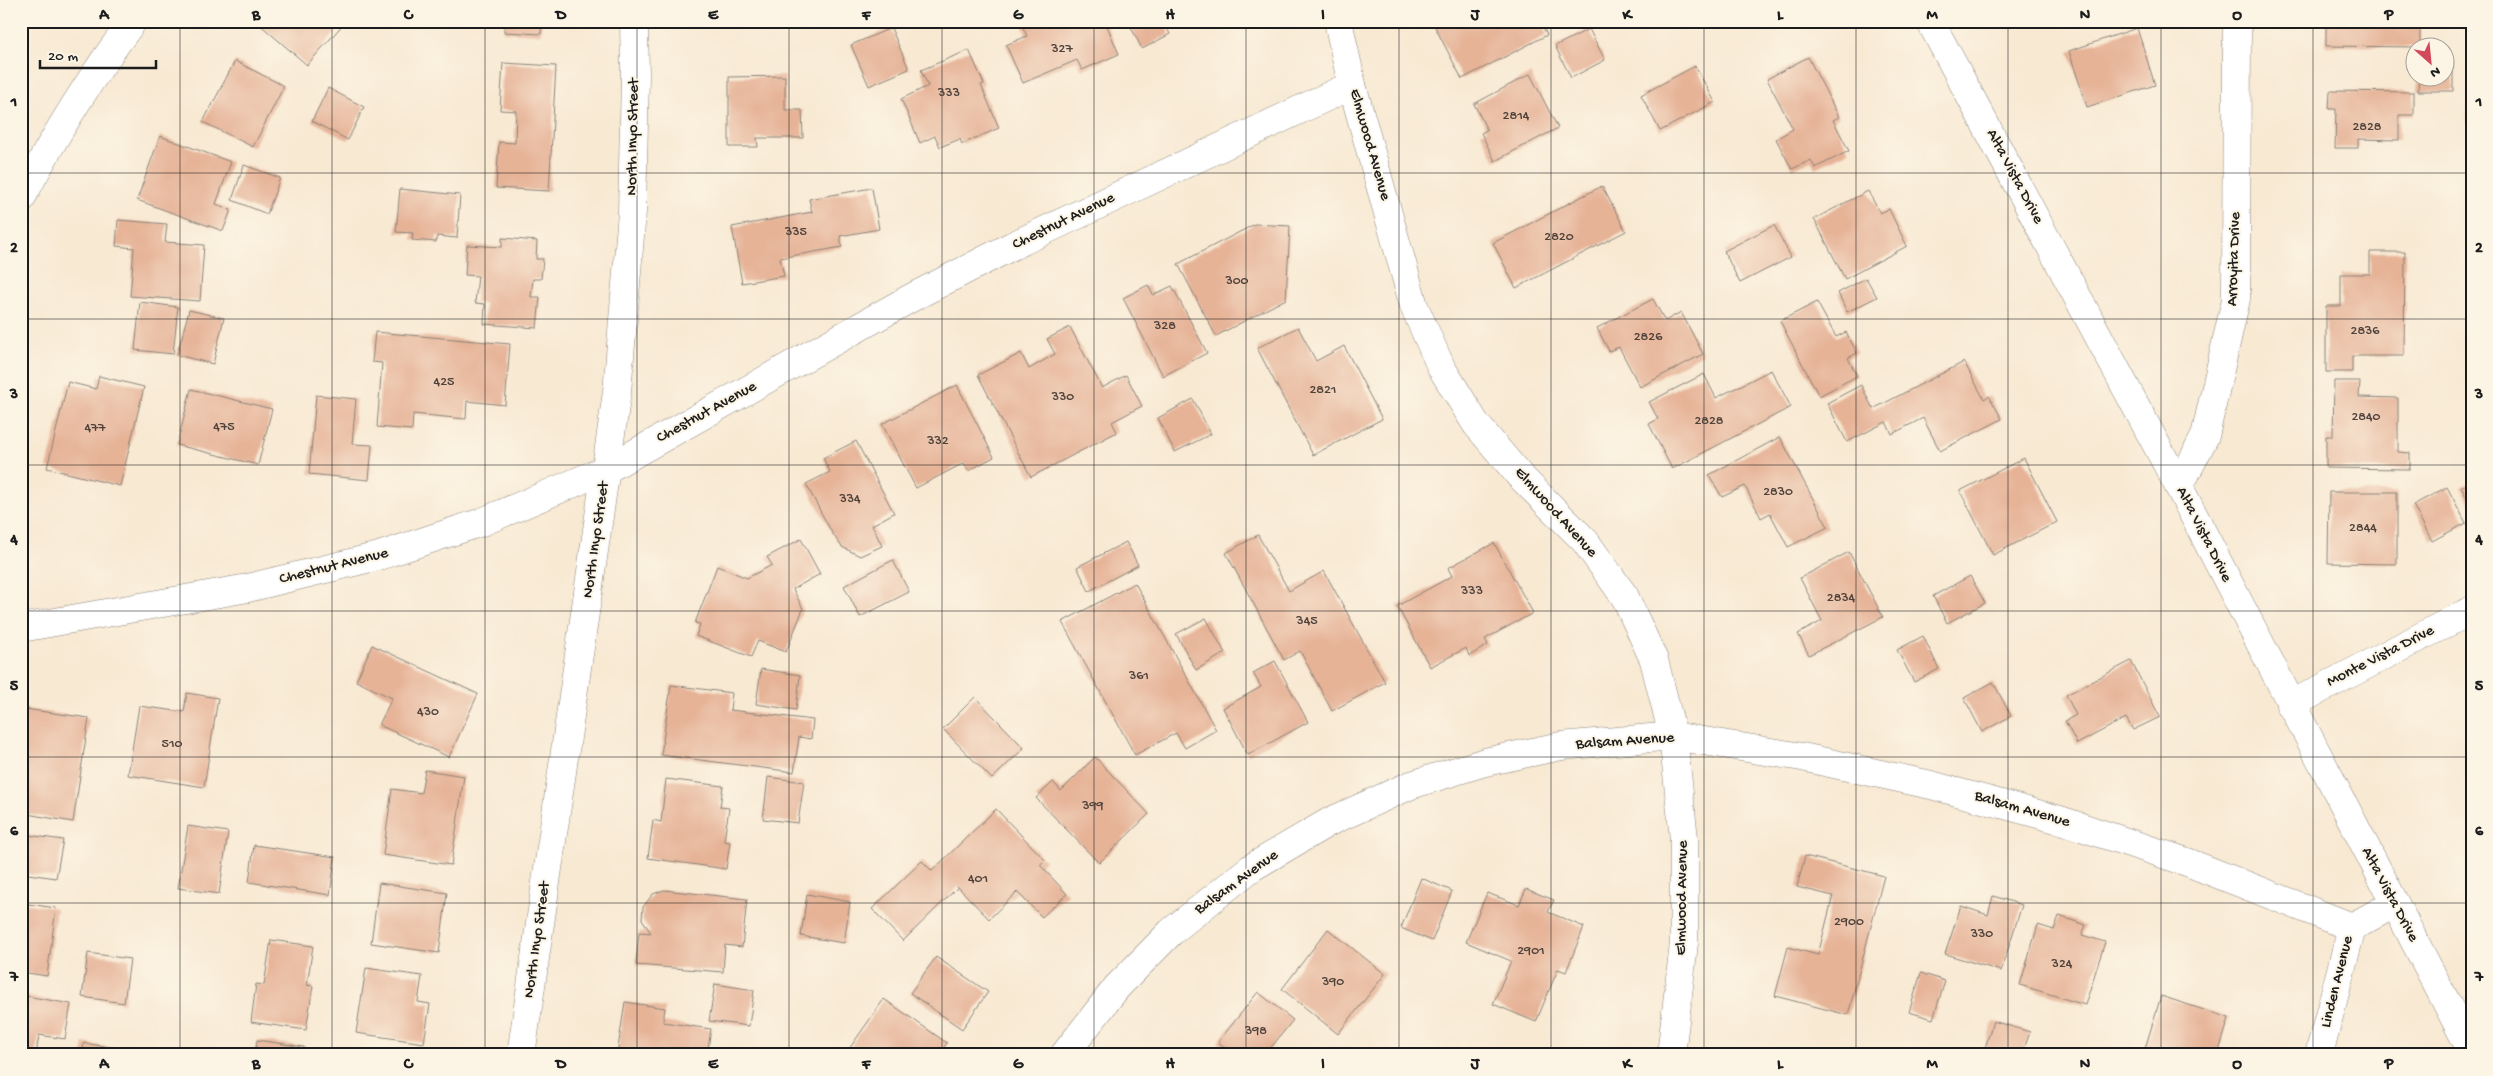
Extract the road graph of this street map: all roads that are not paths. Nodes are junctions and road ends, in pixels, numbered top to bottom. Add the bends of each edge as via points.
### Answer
1 (133, 21) edge
2 (634, 21) edge
3 (1338, 21) edge
4 (1930, 21) edge
5 (2237, 21) edge
6 (1352, 85) junction
7 (21, 199) edge
8 (607, 469) junction
9 (2179, 487) junction
10 (2472, 610) edge
11 (21, 628) edge
12 (2290, 705) junction
13 (1673, 736) junction
14 (2394, 904) junction
15 (2352, 927) junction
16 (2472, 1052) edge
17 (521, 1055) edge
18 (1064, 1055) edge
19 (1671, 1055) edge
20 (2319, 1055) edge

1 - 7 street via 92,75 48,146
2 - 8 street, North Inyo Street via 632,212
3 - 6 street, Elmwood Avenue
4 - 9 street, Alta Vista Drive
5 - 9 street, Arroyita Drive via 2236,299 2205,436
6 - 8 street, Chestnut Avenue via 1012,246 911,298
6 - 13 street, Elmwood Avenue via 1414,306 1441,367 1476,424 1519,475 1585,541 1624,598 1654,660
8 - 11 street, Chestnut Avenue via 482,522 379,556 248,588
8 - 17 street, North Inyo Street
9 - 12 street, Alta Vista Drive
10 - 12 street, Monte Vista Drive
12 - 14 street, Alta Vista Drive
13 - 15 street, Balsam Avenue via 1802,757 1931,785 2060,820 2187,862
13 - 18 street, Balsam Avenue via 1561,746 1485,762 1411,785 1329,822 1251,868 1171,932 1117,987
13 - 19 street, Elmwood Avenue via 1684,839 1684,933
14 - 15 street, Linden Avenue
14 - 16 street, Alta Vista Drive
15 - 20 street, Linden Avenue

